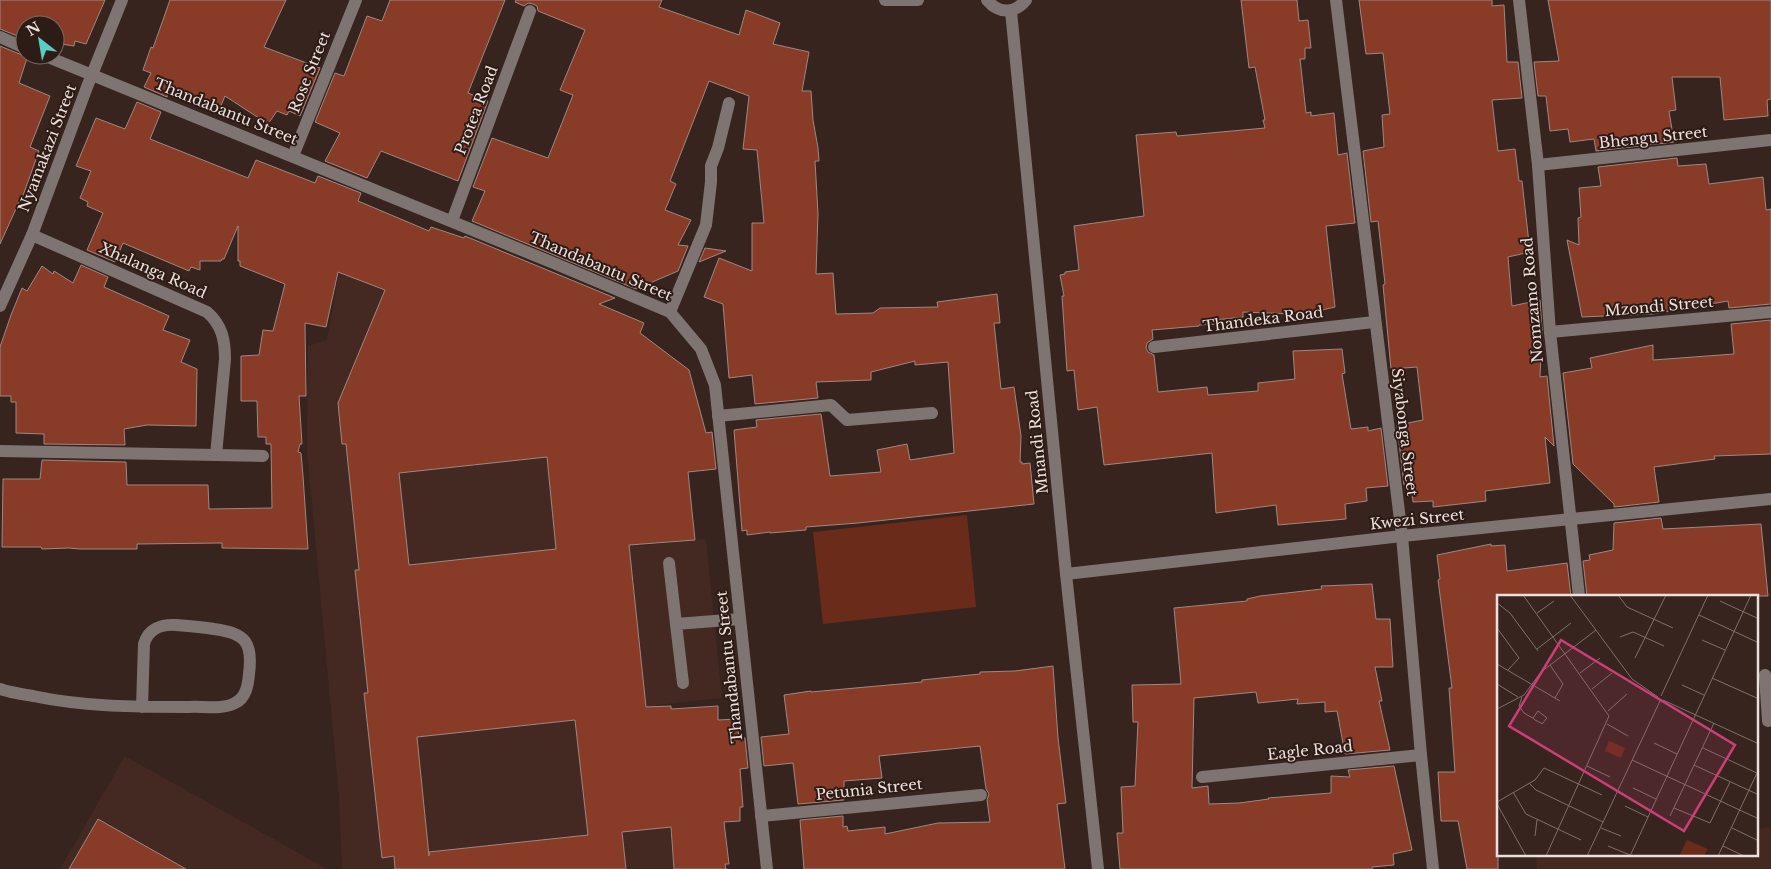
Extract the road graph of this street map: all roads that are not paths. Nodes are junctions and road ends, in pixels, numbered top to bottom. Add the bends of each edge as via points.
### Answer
1 (122, 0) edge
2 (356, 0) edge
3 (885, 0) edge
4 (918, 0) edge
5 (987, 0) edge
6 (1026, 0) edge
7 (1336, 0) edge
8 (1519, 0) edge
9 (530, 11) dead end
10 (1011, 11) junction
11 (0, 37) edge
12 (15, 44) edge
13 (65, 64) edge
14 (93, 75) junction
15 (729, 103) dead end
16 (1771, 140) edge
17 (293, 156) junction
18 (1538, 165) junction
19 (452, 221) junction
20 (32, 235) junction
21 (0, 306) edge
22 (670, 312) junction
23 (1771, 312) edge
24 (1374, 322) junction
25 (1550, 332) junction
26 (1154, 347) dead end
27 (932, 413) dead end
28 (718, 416) junction
29 (0, 451) edge
30 (216, 455) junction
31 (263, 456) dead end
32 (1771, 499) edge
33 (1570, 520) junction
34 (1402, 536) junction
35 (669, 563) dead end
36 (1066, 574) junction
37 (1579, 595) edge
38 (740, 619) junction
39 (676, 624) junction
40 (1765, 676) dead end
41 (683, 682) dead end
42 (0, 689) edge
43 (142, 707) junction
44 (1765, 721) edge
45 (1421, 755) junction
46 (1202, 777) dead end
47 (981, 794) dead end
48 (761, 816) junction
49 (766, 869) edge
50 (1098, 869) edge
51 (1433, 869) edge

1 - 14 street, Nyamakazi Street
2 - 17 street, Rose Street
3 - 4 street
5 - 10 street via 1002,11
6 - 10 street
7 - 24 street, Siyabonga Street
8 - 18 street, Nomzamo Road
9 - 19 street, Protea Road
10 - 36 street, Mnandi Road
11 - 12 street
13 - 14 street, Thandabantu Street
14 - 17 street, Thandabantu Street
14 - 20 street, Nyamakazi Street
15 - 22 street via 711,166 706,225
16 - 18 street, Bhengu Street
17 - 19 street, Thandabantu Street
18 - 25 street, Nomzamo Road
19 - 22 street, Thandabantu Street
20 - 21 street, Nyamakazi Street
20 - 30 street, Xhalanga Road via 161,290 212,317 222,332 225,344
22 - 28 street, Thandabantu Street via 701,349 714,385
23 - 25 street, Mzondi Street
24 - 26 street, Thandeka Road
24 - 34 street, Siyabonga Street
25 - 33 street, Nomzamo Road
27 - 28 street via 847,420 831,405
28 - 38 street, Thandabantu Street
29 - 30 street
30 - 31 street
32 - 33 street, Kwezi Street
33 - 34 street, Kwezi Street
33 - 37 street, Nomzamo Road
34 - 36 street, Kwezi Street
34 - 45 street, Siyabonga Street
35 - 39 street
36 - 50 street, Mnandi Road
38 - 39 street
38 - 48 street, Thandabantu Street
39 - 41 street
40 - 44 street
42 - 43 street via 54,701
43 - 43 street via 235,703 243,697 248,685 249,647 240,635 229,631 166,625 153,630 146,636 144,644
45 - 46 street, Eagle Road
45 - 51 street, Siyabonga Street
47 - 48 street, Petunia Street
48 - 49 street, Thandabantu Street

